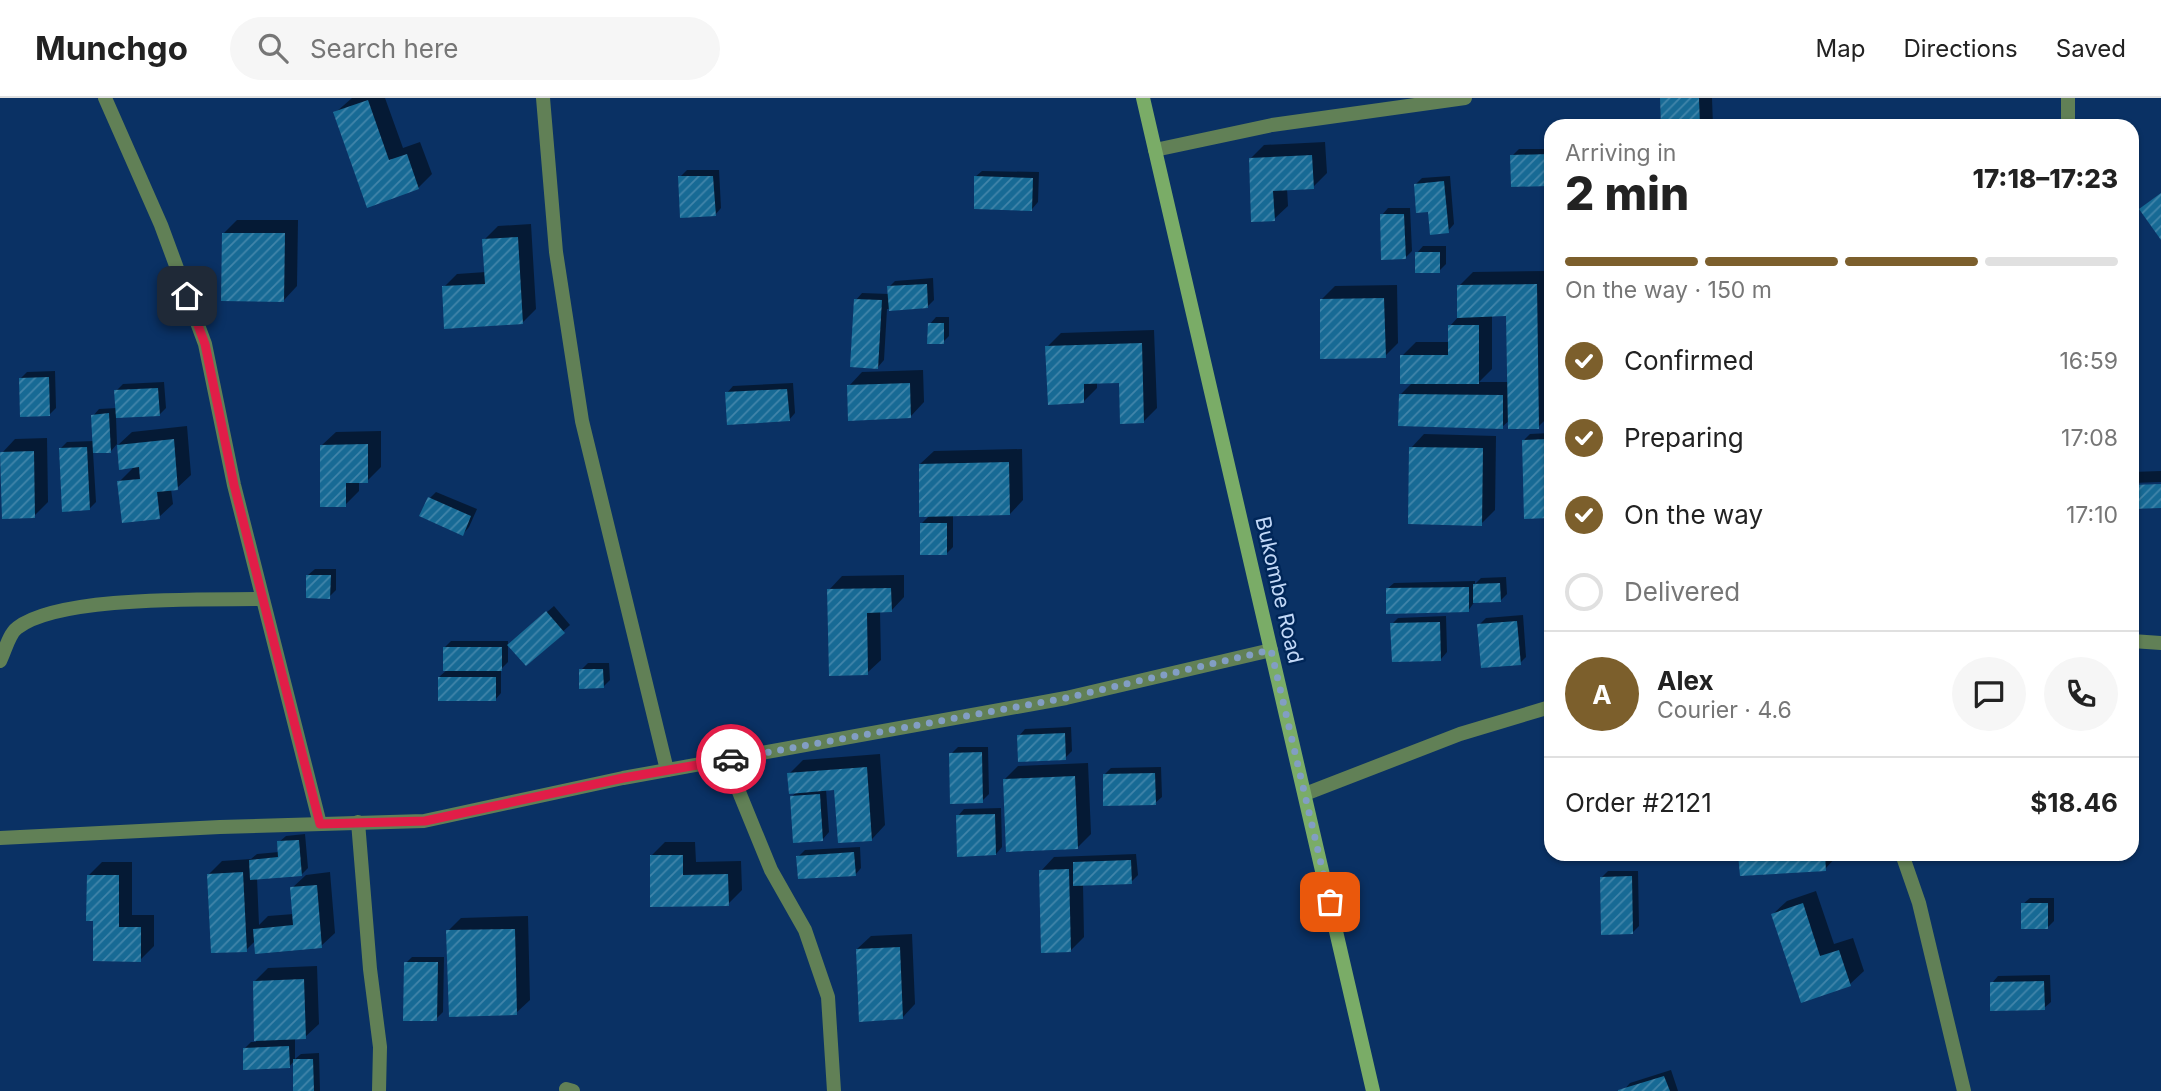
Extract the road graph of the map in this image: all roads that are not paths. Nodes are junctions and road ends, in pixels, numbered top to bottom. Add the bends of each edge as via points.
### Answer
1 (105, 98) edge
2 (543, 98) edge
3 (1143, 98) edge
4 (1465, 98) edge
5 (2068, 98) edge
6 (2068, 119) edge
7 (1155, 150) junction
8 (262, 599) junction
9 (2139, 641) edge
10 (2161, 643) edge
11 (1271, 650) junction
12 (0, 661) edge
13 (1544, 708) edge
14 (726, 760) junction
15 (667, 770) junction
16 (1305, 794) junction
17 (358, 822) junction
18 (320, 824) junction
19 (0, 838) edge
20 (1904, 861) edge
21 (379, 1091) edge
22 (834, 1091) edge
23 (1373, 1091) edge
24 (1964, 1091) edge

1 - 8 street via 161,225 205,344
2 - 15 street via 556,252 582,421
3 - 7 main road, Bukombe Road
4 - 7 street via 1272,125
5 - 6 street
7 - 11 main road, Bukombe Road
8 - 12 street via 116,602 38,615 15,629
8 - 18 street
9 - 10 street
11 - 14 street via 1066,698
11 - 16 main road, Bukombe Road
13 - 16 street via 1460,733
14 - 15 street
14 - 22 street via 771,870 805,930 828,997
15 - 17 street via 425,821
16 - 23 main road, Bukombe Road
17 - 18 street
17 - 21 street via 380,1047
18 - 19 street
20 - 24 street via 1919,903

